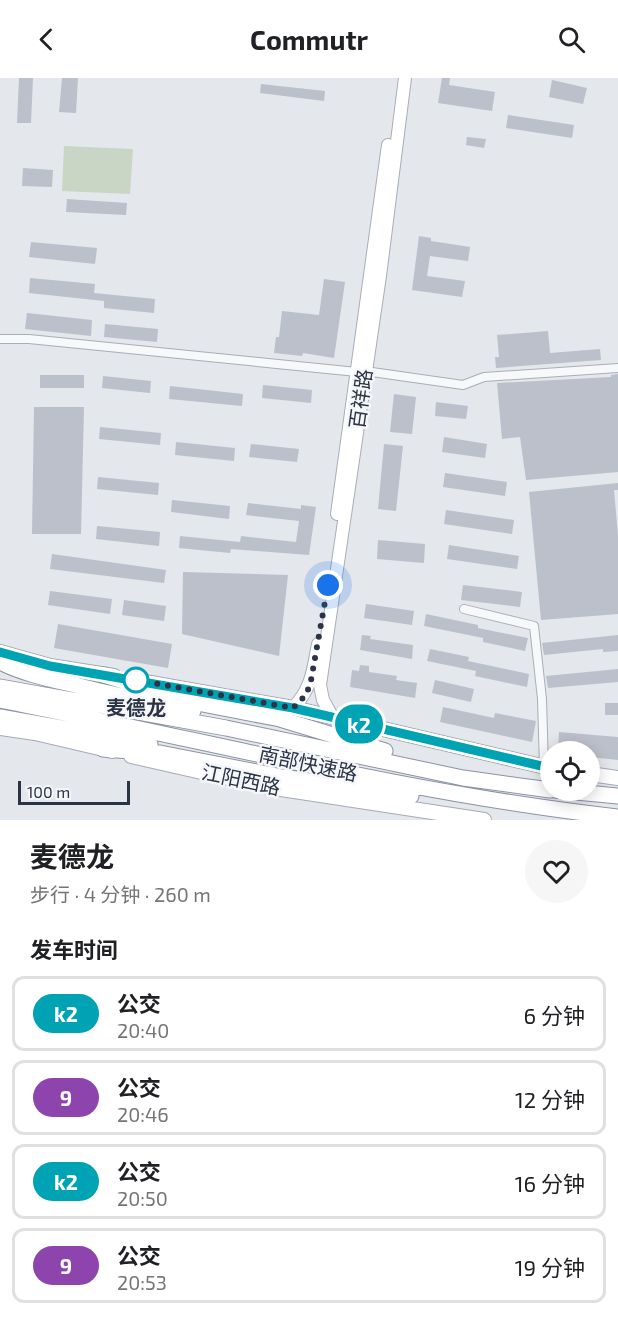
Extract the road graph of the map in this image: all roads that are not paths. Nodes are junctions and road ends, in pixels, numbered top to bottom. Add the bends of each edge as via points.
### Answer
1 (398, 78) edge
2 (405, 78) edge
3 (0, 339) edge
4 (618, 368) edge
5 (361, 371) junction
6 (464, 609) dead end
7 (0, 652) edge
8 (0, 662) edge
9 (0, 675) edge
10 (104, 675) junction
11 (0, 687) edge
12 (118, 696) junction
13 (0, 700) edge
14 (293, 708) junction
15 (333, 718) junction
16 (1, 719) edge
17 (545, 741) edge
18 (366, 747) junction
19 (103, 749) junction
20 (220, 752) junction
21 (540, 766) edge
22 (600, 775) edge
23 (618, 777) edge
24 (540, 787) edge
25 (540, 788) edge
26 (367, 789) junction
27 (544, 809) junction
28 (618, 817) edge
29 (484, 820) edge

1 - 5 street, 百祥路
2 - 5 street, 百祥路 via 380,276
3 - 5 street
4 - 5 street via 484,377 462,385
5 - 14 street, 百祥路 via 310,686
5 - 15 street, 百祥路 via 320,685
6 - 17 street via 534,626
7 - 10 main road
8 - 12 highway via 36,676
9 - 12 highway
10 - 14 main road
10 - 18 highway via 192,702 280,719
11 - 25 highway, 南部快速路 via 463,778
12 - 18 highway
13 - 20 highway, 南部快速路
14 - 15 main road
15 - 21 main road
16 - 19 main road, 江阳西路 via 35,733
16 - 20 highway
18 - 24 highway
19 - 26 highway via 160,753
19 - 29 main road, 江阳西路 via 268,787
20 - 26 highway
20 - 27 highway, 南部快速路
22 - 23 main road
26 - 27 highway via 464,803
27 - 28 highway, 南部快速路

